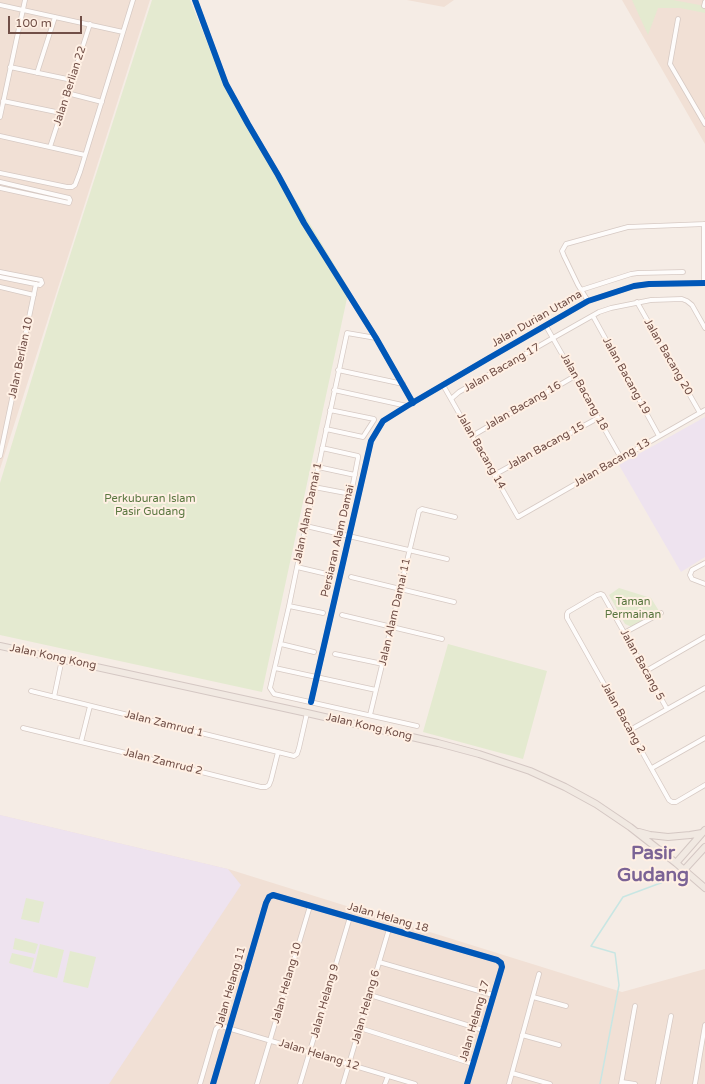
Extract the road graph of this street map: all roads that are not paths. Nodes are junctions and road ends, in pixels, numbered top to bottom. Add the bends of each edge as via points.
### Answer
1 (25, 0) edge
2 (133, 0) edge
3 (195, 0) edge
4 (0, 5) edge
5 (22, 10) junction
6 (55, 17) junction
7 (678, 19) dead end
8 (90, 24) junction
9 (123, 32) junction
10 (10, 67) junction
11 (37, 73) junction
12 (72, 80) junction
13 (67, 93) junction
14 (4, 101) junction
15 (102, 102) junction
16 (61, 114) junction
17 (0, 117) edge
18 (705, 121) edge
19 (0, 136) edge
20 (50, 147) junction
21 (85, 155) junction
22 (0, 173) edge
23 (0, 182) edge
24 (0, 188) edge
25 (704, 224) edge
26 (0, 272) edge
27 (682, 272) dead end
28 (704, 272) edge
29 (0, 277) edge
30 (704, 283) edge
31 (36, 284) junction
32 (0, 287) edge
33 (582, 290) junction
34 (34, 294) junction
35 (588, 301) junction
36 (637, 302) junction
37 (593, 316) junction
38 (546, 326) junction
39 (705, 328) edge
40 (376, 338) junction
41 (553, 338) junction
42 (338, 370) junction
43 (575, 376) junction
44 (403, 384) junction
45 (443, 385) junction
46 (334, 390) junction
47 (451, 399) junction
48 (413, 402) junction
49 (407, 406) junction
50 (330, 410) junction
51 (705, 410) edge
52 (700, 413) junction
53 (598, 418) junction
54 (326, 429) junction
55 (472, 436) junction
56 (659, 436) junction
57 (322, 448) junction
58 (0, 456) edge
59 (621, 458) junction
60 (318, 468) junction
61 (355, 475) junction
62 (494, 475) junction
63 (314, 487) junction
64 (455, 517) dead end
65 (518, 517) joint
66 (306, 526) junction
67 (349, 536) junction
68 (410, 550) junction
69 (447, 559) dead end
70 (705, 563) edge
71 (297, 567) junction
72 (331, 575) dead end
73 (351, 577) dead end
74 (705, 584) edge
75 (401, 589) junction
76 (454, 602) dead end
77 (289, 606) junction
78 (323, 613) dead end
79 (661, 613) dead end
80 (342, 615) dead end
81 (570, 624) joint
82 (392, 627) junction
83 (624, 633) junction
84 (705, 637) edge
85 (442, 639) dead end
86 (281, 644) junction
87 (0, 646) edge
88 (314, 652) dead end
89 (335, 654) dead end
90 (62, 659) junction
91 (383, 664) junction
92 (275, 668) junction
93 (646, 671) junction
94 (317, 677) junction
95 (705, 688) edge
96 (376, 690) junction
97 (30, 691) dead end
98 (54, 697) junction
99 (312, 702) junction
100 (90, 706) junction
101 (667, 709) junction
102 (307, 713) junction
103 (370, 715) junction
104 (417, 726) dead end
105 (23, 728) dead end
106 (630, 730) junction
107 (705, 738) edge
108 (81, 742) junction
109 (278, 752) junction
110 (652, 768) junction
111 (705, 785) edge
112 (636, 831) junction
113 (703, 832) edge
114 (705, 847) edge
115 (676, 863) junction
116 (684, 870) junction
117 (705, 888) edge
118 (270, 896) joint
119 (310, 906) junction
120 (350, 918) junction
121 (389, 929) junction
122 (379, 962) junction
123 (501, 963) joint
124 (539, 974) dead end
125 (370, 995) junction
126 (493, 995) junction
127 (533, 997) junction
128 (566, 1006) dead end
129 (635, 1006) dead end
130 (671, 1016) dead end
131 (705, 1025) edge
132 (360, 1028) junction
133 (230, 1029) junction
134 (483, 1030) junction
135 (522, 1035) junction
136 (270, 1041) junction
137 (559, 1045) dead end
138 (310, 1053) junction
139 (703, 1054) edge
140 (349, 1064) junction
141 (473, 1064) junction
142 (512, 1073) junction
143 (388, 1076) junction
144 (622, 1083) edge
145 (200, 1084) edge
146 (214, 1084) edge
147 (257, 1084) edge
148 (300, 1084) edge
149 (343, 1084) edge
150 (385, 1084) edge
151 (415, 1084) edge
152 (467, 1084) edge
153 (509, 1084) edge
154 (550, 1084) edge
155 (635, 1084) edge
156 (658, 1084) edge
157 (695, 1084) edge

1 - 5 street
2 - 9 street
3 - 40 street via 226,84 304,223
4 - 5 street
5 - 6 street
5 - 10 street
6 - 8 street
6 - 11 street
7 - 18 street via 670,64
8 - 9 street
8 - 12 street, Jalan Berlian 22
9 - 15 street
10 - 11 street
10 - 14 street
11 - 12 street
12 - 13 street, Jalan Berlian 22
13 - 15 street
13 - 16 street, Jalan Berlian 22
14 - 16 street
14 - 17 street
15 - 21 street
16 - 20 street, Jalan Berlian 22
19 - 20 street
20 - 21 street
21 - 22 street via 76,183 72,187
23 - 24 street via 70,200 69,202
25 - 28 street
25 - 33 street via 628,226 566,244 562,251
26 - 31 street via 41,280 41,284
27 - 33 street via 631,274
28 - 30 street
29 - 31 street
30 - 35 street, Jalan Durian Utama via 634,286
31 - 34 street, Jalan Berlian 10
32 - 34 street
33 - 35 street
34 - 58 street, Jalan Berlian 10
35 - 38 street, Jalan Durian Utama
36 - 37 street, Jalan Bacang 17 via 611,308
36 - 39 street, Jalan Bacang 17 via 682,300 692,305
36 - 52 street, Jalan Bacang 20
37 - 41 street, Jalan Bacang 17
37 - 56 street, Jalan Bacang 19
38 - 41 street, Jalan Bacang 18
38 - 45 street, Jalan Durian Utama
40 - 42 street, Jalan Alam Damai 1 via 346,333
40 - 44 street
41 - 43 street, Jalan Bacang 18
41 - 47 street, Jalan Bacang 17
42 - 44 street
42 - 46 street, Jalan Alam Damai 1
43 - 53 street, Jalan Bacang 18
43 - 55 street, Jalan Bacang 16
44 - 48 street
45 - 47 street, Jalan Bacang 14
45 - 48 street, Jalan Durian Utama
46 - 49 street
46 - 50 street, Jalan Alam Damai 1
47 - 55 street, Jalan Bacang 14
48 - 49 street, Persiaran Alam Damai
49 - 67 street, Persiaran Alam Damai via 383,421 371,440
50 - 54 street, Jalan Alam Damai 1
50 - 54 street via 374,420 363,437
51 - 52 street, Jalan Bacang 13
52 - 56 street, Jalan Bacang 13
53 - 59 street, Jalan Bacang 18
53 - 62 street, Jalan Bacang 15
54 - 57 street, Jalan Alam Damai 1
55 - 62 street, Jalan Bacang 14
56 - 59 street, Jalan Bacang 13
57 - 60 street, Jalan Alam Damai 1
57 - 61 street via 358,456
59 - 65 street, Jalan Bacang 13
60 - 61 street
60 - 63 street, Jalan Alam Damai 1
61 - 63 street via 351,494
62 - 65 street, Jalan Bacang 14
63 - 66 street, Jalan Alam Damai 1
64 - 68 street, Jalan Alam Damai 11 via 420,510
66 - 67 street
66 - 71 street, Jalan Alam Damai 1
67 - 68 street
67 - 94 street, Persiaran Alam Damai
68 - 69 street
68 - 75 street, Jalan Alam Damai 11
70 - 74 street via 690,573 691,578
71 - 72 street
71 - 77 street, Jalan Alam Damai 1
73 - 75 street
75 - 76 street
75 - 82 street, Jalan Alam Damai 11
77 - 78 street
77 - 86 street, Jalan Alam Damai 1
79 - 83 street
80 - 82 street
81 - 83 street, Jalan Bacang 5 via 566,616 568,612 599,594 603,595
81 - 106 street, Jalan Bacang 2
82 - 85 street
82 - 91 street, Jalan Alam Damai 11
83 - 93 street, Jalan Bacang 5
84 - 93 street
86 - 88 street
86 - 92 street, Jalan Alam Damai 1
87 - 90 main road, Jalan Kong Kong
89 - 91 street
90 - 98 street
90 - 102 main road, Jalan Kong Kong
91 - 96 street, Jalan Alam Damai 11
92 - 94 street
92 - 99 street, Jalan Alam Damai 1 via 270,688 274,694
93 - 101 street, Jalan Bacang 5
94 - 96 street
94 - 99 street, Persiaran Alam Damai
95 - 101 street
96 - 103 street, Jalan Alam Damai 11
97 - 98 street, Jalan Zamrud 1
98 - 100 street, Jalan Zamrud 1
99 - 103 street
100 - 108 street
100 - 109 street, Jalan Zamrud 1
101 - 106 street
102 - 109 street, Jalan Zamrud 1 via 297,754 290,756
102 - 112 main road, Jalan Kong Kong via 480,754 530,771 596,804
103 - 104 street
105 - 108 street, Jalan Zamrud 2
106 - 110 street, Jalan Bacang 2
107 - 110 street
108 - 109 street, Jalan Zamrud 2 via 261,787 269,785
110 - 111 street, Jalan Bacang 2 via 670,801 681,799
112 - 113 main road via 668,837 690,836
112 - 115 main road, Jalan Kong Kong
113 - 115 main road
114 - 116 main road
115 - 116 main road, Jalan Kong Kong
116 - 117 main road, Jalan Kong Kong
118 - 119 street, Jalan Helang 18 via 275,895
118 - 133 street, Jalan Helang 11
119 - 120 street, Jalan Helang 18
119 - 136 street, Jalan Helang 10
120 - 121 street, Jalan Helang 18
120 - 138 street, Jalan Helang 9
121 - 122 street, Jalan Helang 6
121 - 123 street, Jalan Helang 18
122 - 125 street, Jalan Helang 6
122 - 126 street
123 - 126 street, Jalan Helang 17
124 - 127 street
125 - 132 street, Jalan Helang 6
125 - 134 street
126 - 134 street, Jalan Helang 17
127 - 128 street
127 - 135 street
129 - 144 street
130 - 156 street
131 - 139 street
132 - 140 street, Jalan Helang 6
132 - 141 street
133 - 136 street, Jalan Helang 12
133 - 145 street, Jalan Helang 12 via 220,1026 216,1029
133 - 146 street, Jalan Helang 11
134 - 141 street, Jalan Helang 17
135 - 137 street
135 - 142 street
136 - 138 street, Jalan Helang 12
136 - 147 street, Jalan Helang 10
138 - 140 street, Jalan Helang 12
138 - 148 street, Jalan Helang 9
139 - 157 street
140 - 143 street, Jalan Helang 12
140 - 149 street, Jalan Helang 6
141 - 152 street, Jalan Helang 17
142 - 153 street
142 - 154 street
143 - 150 street
143 - 151 street, Jalan Helang 12
144 - 155 street

